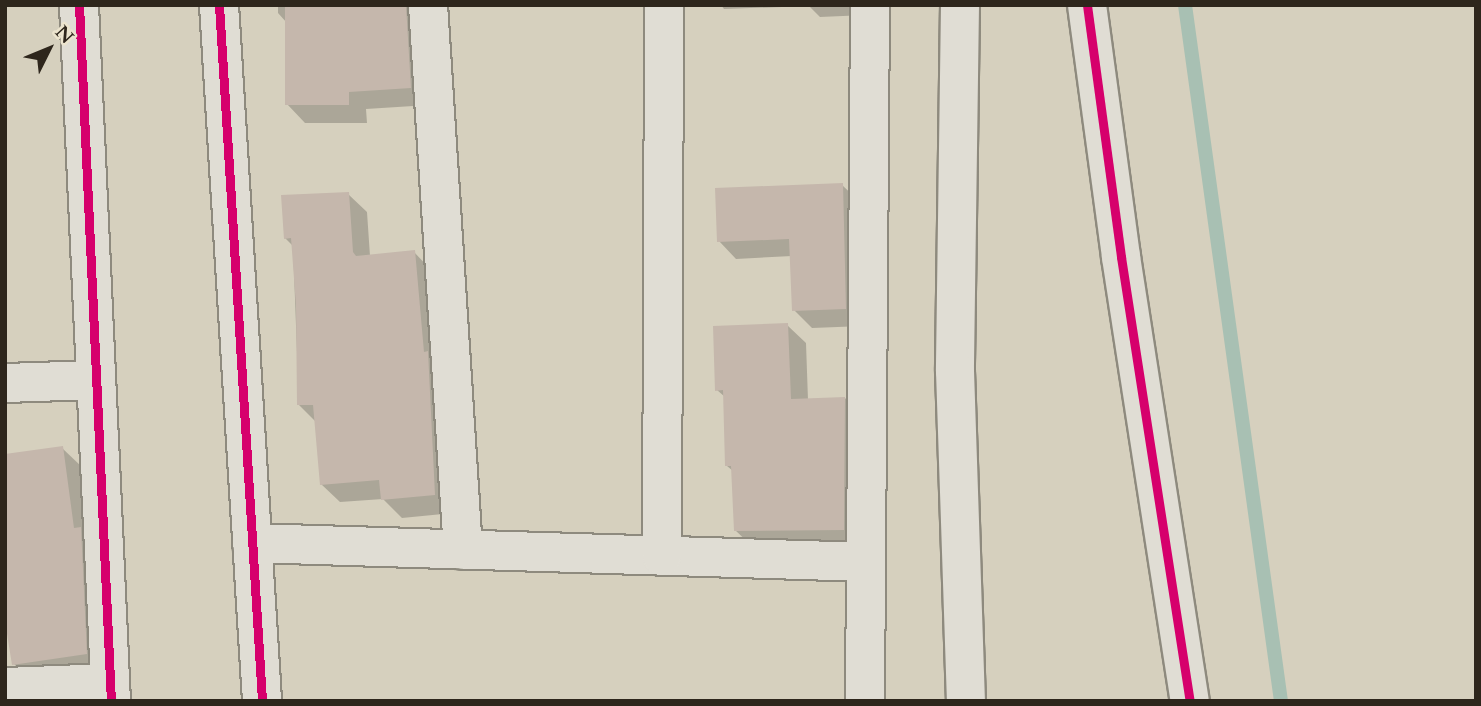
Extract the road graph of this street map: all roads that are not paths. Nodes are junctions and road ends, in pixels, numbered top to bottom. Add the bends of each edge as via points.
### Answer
1 (79, 5) edge
2 (219, 5) edge
3 (428, 5) edge
4 (664, 5) edge
5 (870, 5) edge
6 (960, 5) edge
7 (1087, 5) edge
8 (96, 380) junction
9 (5, 383) edge
10 (252, 543) junction
11 (463, 550) junction
12 (662, 556) junction
13 (866, 562) junction
14 (5, 687) edge
15 (111, 692) edge
16 (262, 701) edge
17 (865, 701) edge
18 (965, 701) edge
19 (1190, 701) edge

1 - 8 street
2 - 10 street
3 - 11 street
4 - 12 street
5 - 13 street
6 - 18 street via 955,371
7 - 19 street
8 - 9 street
8 - 15 street
10 - 11 street
10 - 16 street
11 - 12 street
12 - 13 street
13 - 17 street
14 - 15 street

